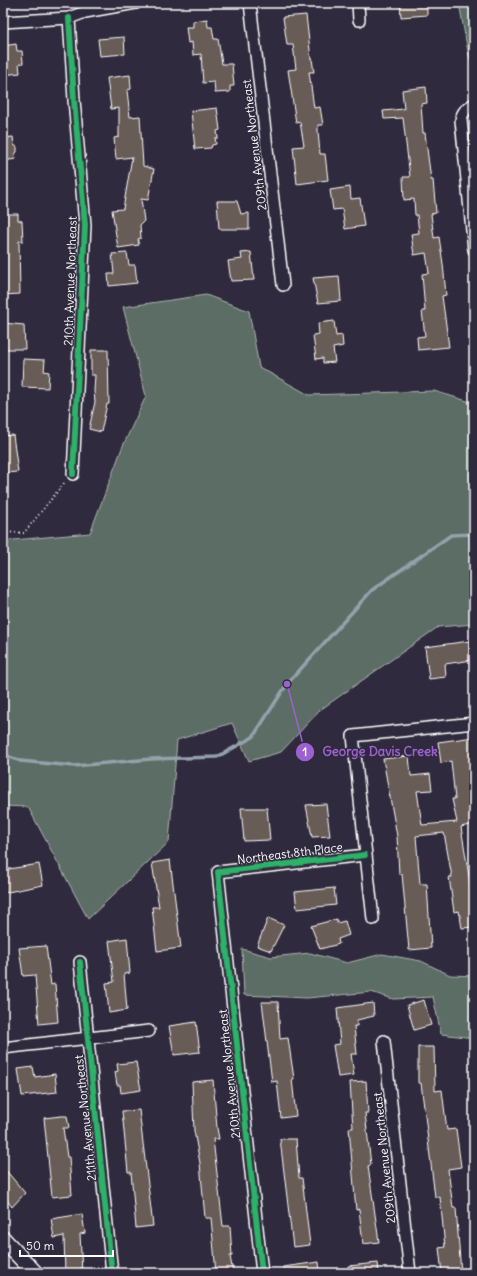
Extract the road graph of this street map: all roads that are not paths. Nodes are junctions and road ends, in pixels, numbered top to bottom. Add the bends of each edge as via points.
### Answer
1 (136, 3) edge
2 (250, 3) edge
3 (358, 3) edge
4 (69, 18) junction
5 (359, 20) dead end
6 (3, 22) edge
7 (474, 104) edge
8 (474, 250) edge
9 (283, 285) dead end
10 (73, 474) road end
11 (474, 723) edge
12 (365, 855) junction
13 (218, 872) joint
14 (373, 919) dead end
15 (80, 962) dead end
16 (148, 1031) dead end
17 (88, 1038) junction
18 (384, 1041) dead end
19 (3, 1048) edge
20 (3, 1240) edge
21 (35, 1273) edge
22 (112, 1273) edge
23 (262, 1273) edge
24 (410, 1273) edge

1 - 4 street via 85,12
2 - 9 street, 209th Avenue Northeast
3 - 5 street
4 - 6 street
4 - 10 street, 210th Avenue Northeast via 85,225
7 - 8 street via 462,114 461,131
11 - 12 street via 353,736
12 - 13 street, Northeast 8th Place
12 - 14 street
13 - 23 street, 210th Avenue Northeast
15 - 17 street, 211th Avenue Northeast
16 - 17 street
17 - 19 street
17 - 22 street, 211th Avenue Northeast
18 - 24 street, 209th Avenue Northeast
20 - 21 street

